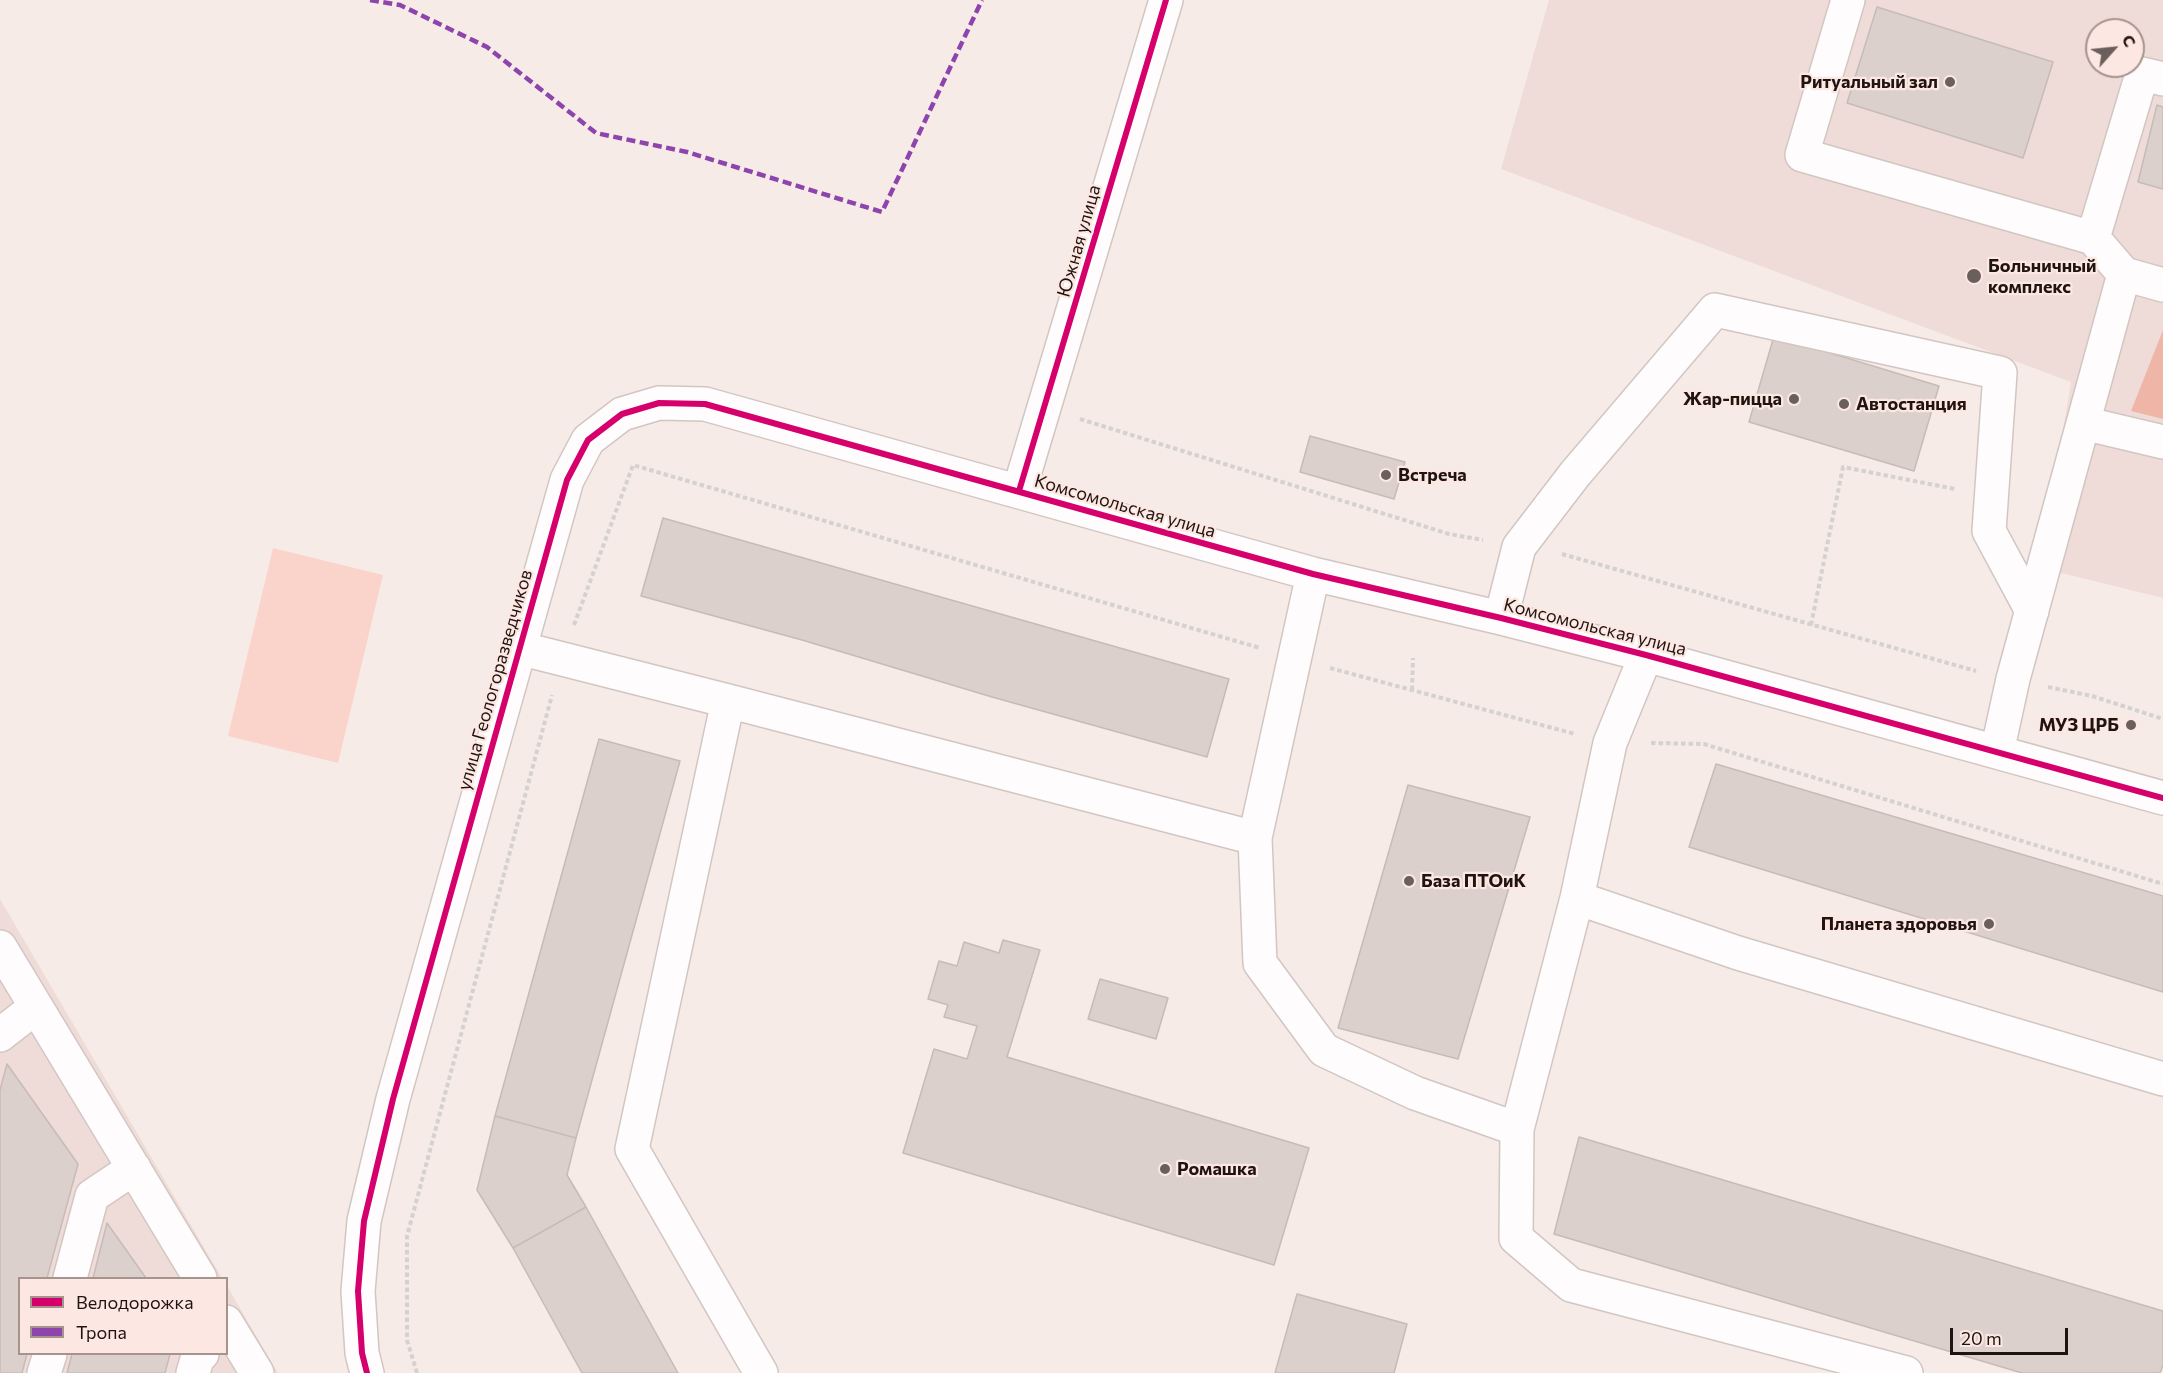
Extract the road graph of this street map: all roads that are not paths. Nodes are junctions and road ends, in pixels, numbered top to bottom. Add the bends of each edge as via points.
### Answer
1 (1166, 0) edge
2 (1848, 0) edge
3 (2163, 79) edge
4 (2093, 238) junction
5 (2124, 274) junction
6 (2163, 285) edge
7 (2083, 423) junction
8 (2163, 442) edge
9 (1019, 491) junction
10 (1313, 574) junction
11 (2032, 611) junction
12 (1501, 618) junction
13 (519, 648) junction
14 (1646, 655) junction
15 (729, 701) junction
16 (1997, 752) junction
17 (2163, 798) edge
18 (1255, 838) junction
19 (1577, 898) junction
20 (0, 947) edge
21 (36, 1007) junction
22 (0, 1035) edge
23 (2163, 1079) edge
24 (1517, 1129) junction
25 (134, 1168) junction
26 (70, 1277) edge
27 (199, 1277) edge
28 (228, 1330) edge
29 (49, 1355) edge
30 (199, 1355) edge
31 (44, 1373) edge
32 (193, 1373) edge
33 (257, 1373) edge
34 (367, 1373) edge
35 (761, 1373) edge
36 (1906, 1373) edge

1 - 9 street, Южная улица
2 - 4 street via 1802,155
3 - 4 street via 2142,74
4 - 5 street
5 - 6 street
5 - 7 street
7 - 8 street
7 - 11 street
9 - 10 street, Комсомольская улица
9 - 13 street, улица Геологоразведчиков via 705,404 658,403 622,414 588,440 567,480
10 - 12 street, Комсомольская улица
10 - 18 street
11 - 12 street via 1989,531 2001,373 1715,310 1575,474 1519,547
11 - 16 street
12 - 14 street, Комсомольская улица
13 - 15 street
13 - 34 street, улица Геологоразведчиков via 393,1099 364,1221 358,1291
14 - 16 street, Комсомольская улица
14 - 19 street via 1610,743
15 - 18 street
15 - 35 street via 632,1149
16 - 17 street, Комсомольская улица
18 - 24 street via 1260,963 1324,1050 1415,1093
19 - 23 street via 1738,953
19 - 24 street
20 - 21 street
21 - 22 street
21 - 25 street
24 - 36 street via 1516,1238 1571,1286
25 - 26 street via 92,1196
25 - 27 street
28 - 33 street
29 - 31 street
30 - 32 street

